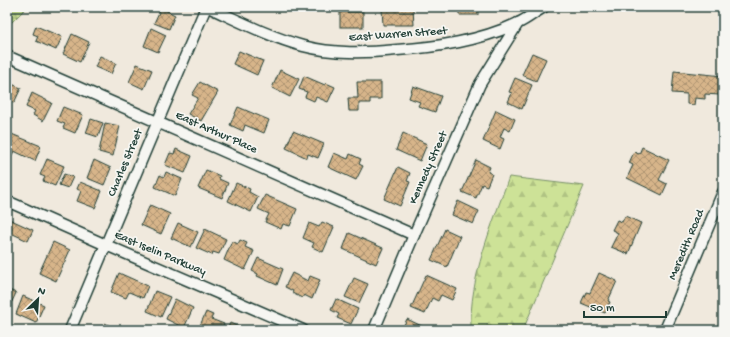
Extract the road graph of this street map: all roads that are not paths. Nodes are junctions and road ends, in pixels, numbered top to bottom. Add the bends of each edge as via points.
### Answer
1 (207, 7) edge
2 (544, 7) edge
3 (518, 23) junction
4 (7, 56) edge
5 (158, 121) junction
6 (723, 192) edge
7 (7, 201) edge
8 (414, 235) junction
9 (106, 245) junction
10 (70, 330) edge
11 (303, 330) edge
12 (374, 330) edge
13 (665, 330) edge

1 - 3 street, East Warren Street via 274,37 340,52 408,49 460,43
1 - 5 street, Charles Street
2 - 3 street, East Warren Street
3 - 8 street, Kennedy Street via 480,84
4 - 5 street, East Arthur Place
5 - 8 street, East Arthur Place
5 - 9 street, Charles Street
6 - 13 street, Meredith Road
7 - 9 street, East Iselin Parkway
8 - 12 street, Kennedy Street
9 - 10 street, Charles Street
9 - 11 street, East Iselin Parkway

